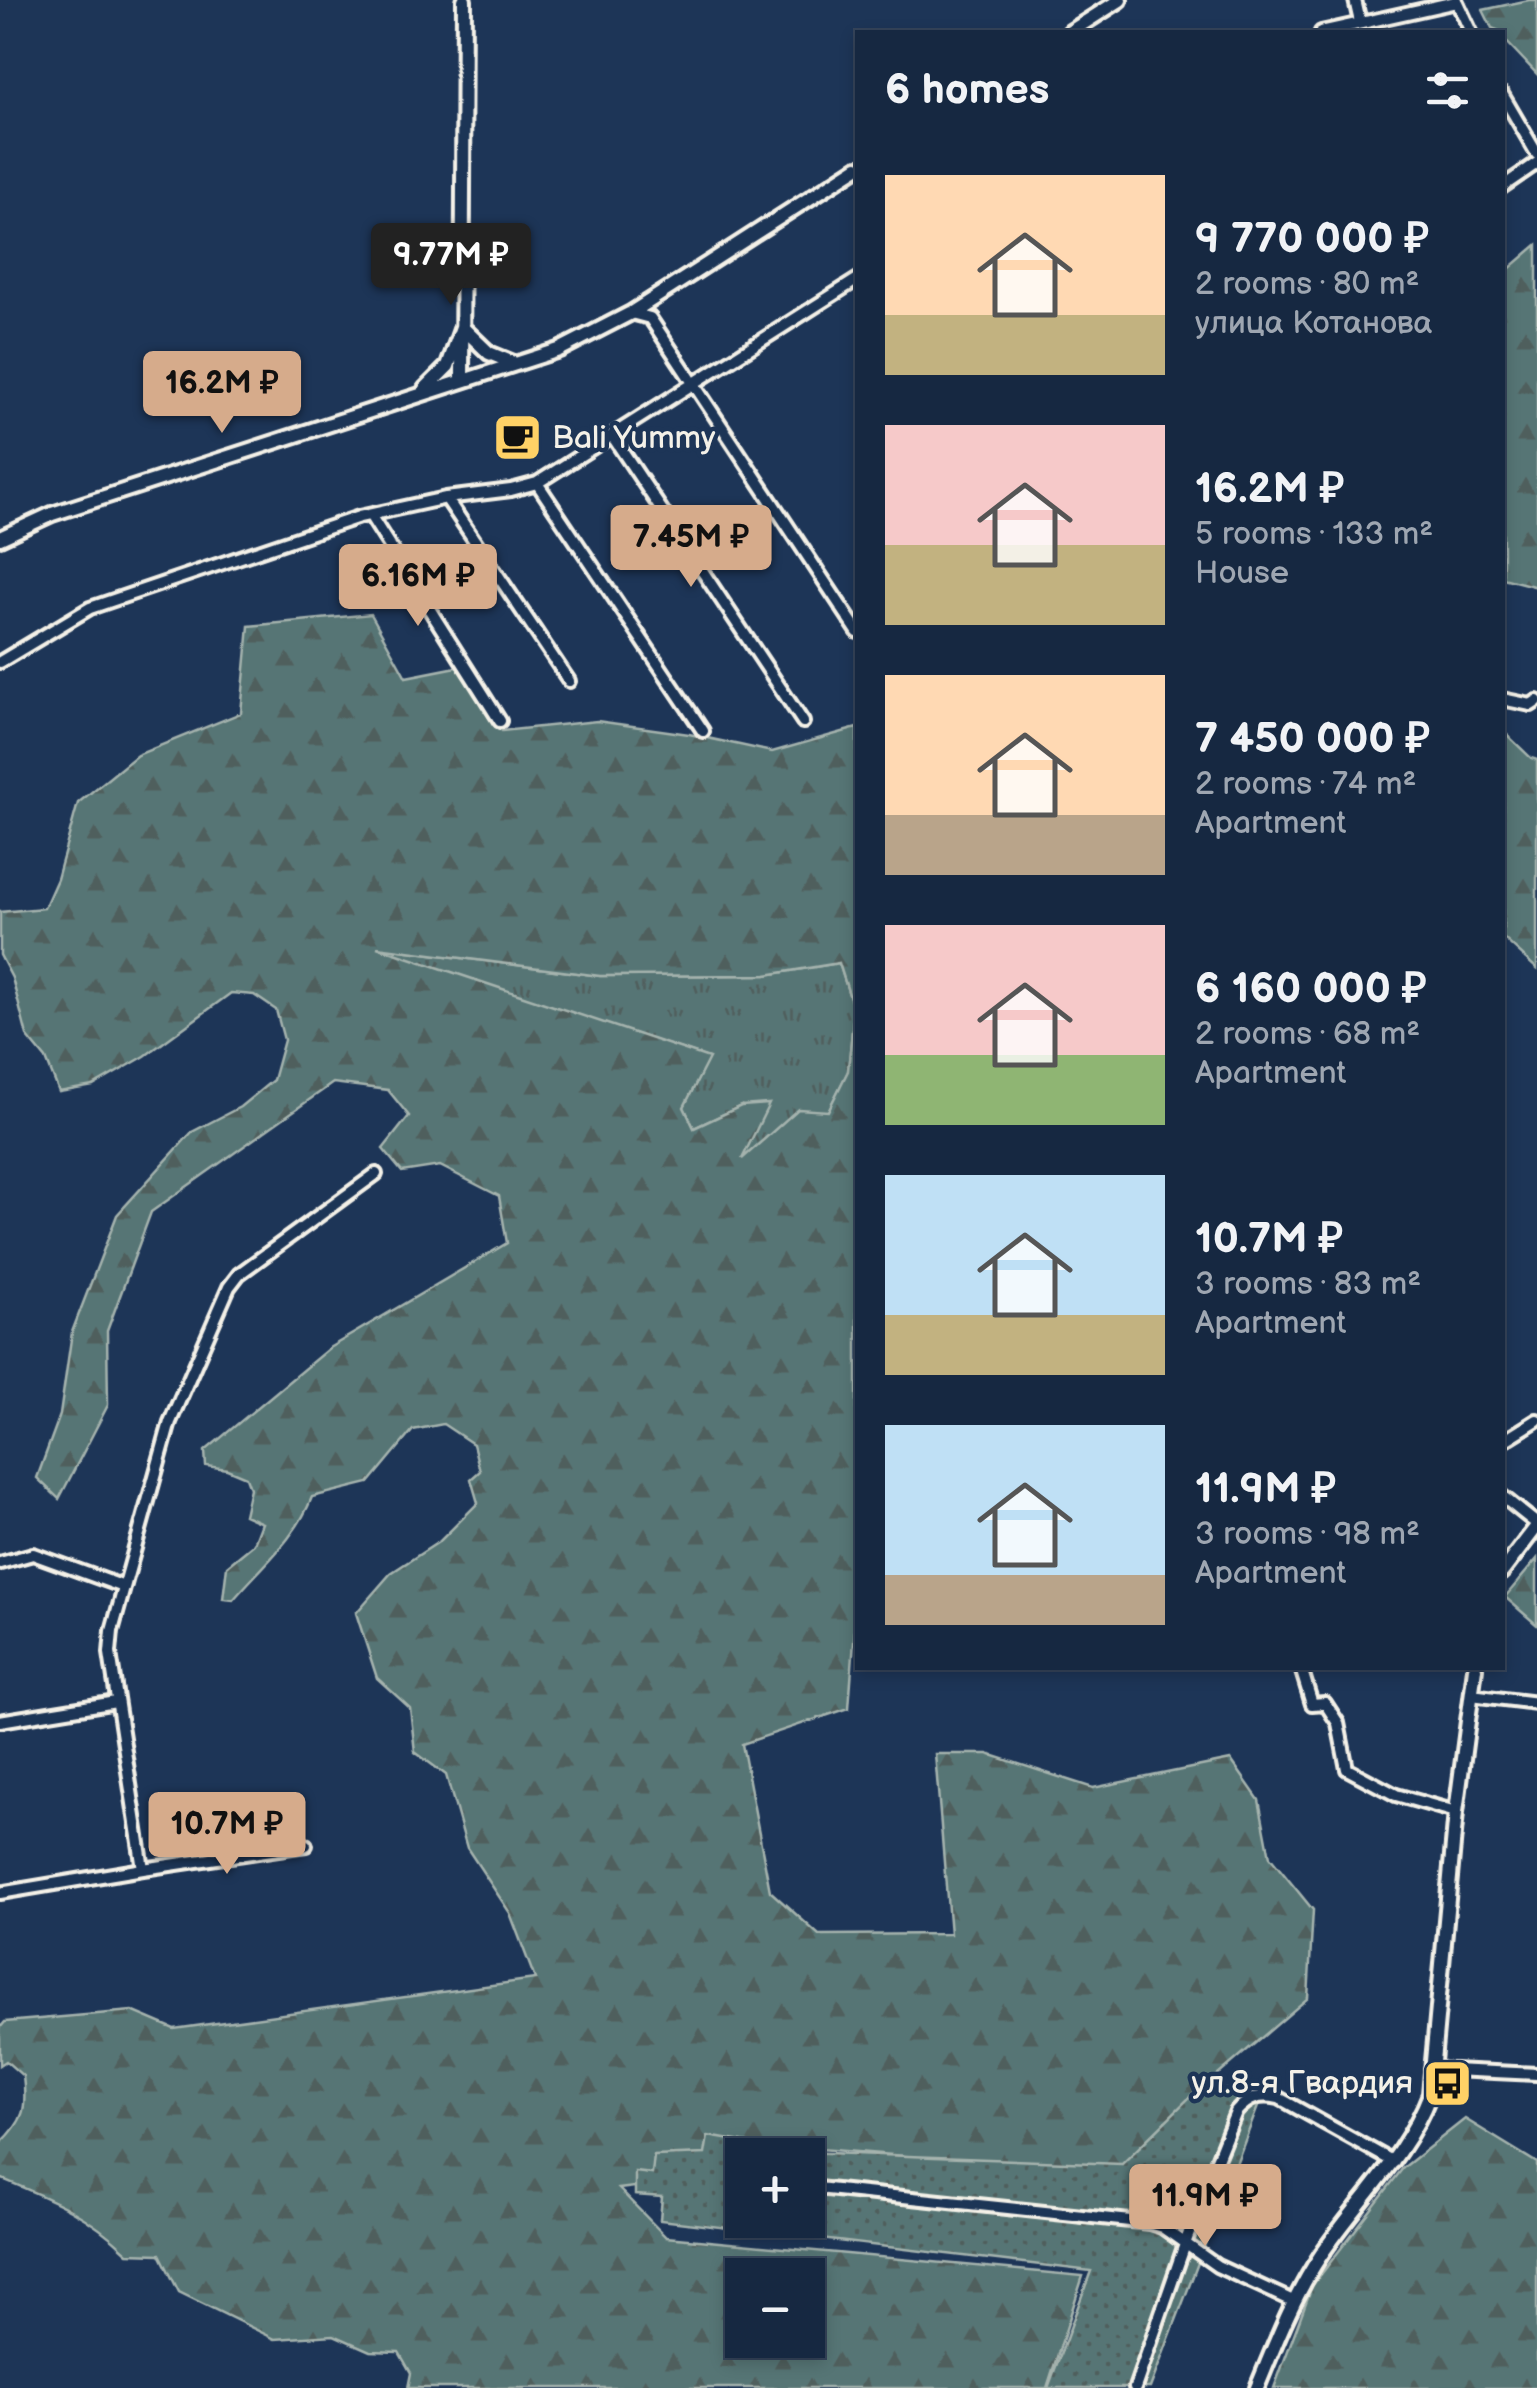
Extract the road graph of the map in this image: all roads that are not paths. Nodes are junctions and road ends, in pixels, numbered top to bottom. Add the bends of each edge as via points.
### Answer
1 (464, 0) edge
2 (1120, 0) edge
3 (1355, 0) edge
4 (1456, 1) edge
5 (1360, 22) junction
6 (1073, 30) edge
7 (1330, 30) edge
8 (1471, 30) edge
9 (1505, 99) edge
10 (1537, 154) edge
11 (1537, 163) edge
12 (855, 169) edge
13 (1505, 184) edge
14 (855, 282) edge
15 (631, 312) junction
16 (462, 326) junction
17 (516, 364) junction
18 (462, 381) junction
19 (694, 386) junction
20 (417, 395) junction
21 (613, 437) junction
22 (537, 483) junction
23 (446, 498) junction
24 (370, 515) junction
25 (0, 538) edge
26 (855, 628) edge
27 (0, 662) edge
28 (569, 681) dead end
29 (1505, 700) edge
30 (1537, 700) edge
31 (500, 721) dead end
32 (803, 722) dead end
33 (703, 731) dead end
34 (376, 1174) dead end
35 (1537, 1420) edge
36 (1505, 1440) edge
37 (1505, 1498) edge
38 (1537, 1525) edge
39 (0, 1564) edge
40 (1505, 1568) edge
41 (124, 1587) junction
42 (1302, 1670) edge
43 (1474, 1670) edge
44 (1471, 1694) junction
45 (116, 1702) junction
46 (1537, 1703) edge
47 (0, 1721) edge
48 (1456, 1812) junction
49 (306, 1846) dead end
50 (143, 1869) junction
51 (0, 1893) edge
52 (1432, 2069) junction
53 (1537, 2074) edge
54 (1394, 2162) junction
55 (825, 2189) edge
56 (1186, 2245) junction
57 (1293, 2301) junction
58 (1135, 2388) edge
59 (1258, 2388) edge

1 - 16 street
2 - 6 street
3 - 5 street
4 - 5 street
4 - 8 street
5 - 7 street
9 - 10 street
11 - 13 street
12 - 15 street
14 - 19 street
15 - 17 street
15 - 19 street via 650,318
16 - 17 street via 489,353
16 - 18 street
16 - 20 street via 448,366
17 - 18 street
18 - 20 street
19 - 21 street
19 - 26 street
20 - 25 street via 52,514
21 - 22 street
21 - 32 street
22 - 23 street
22 - 33 street
23 - 24 street
23 - 28 street
24 - 27 street via 90,608
24 - 31 street
29 - 30 street via 1531,705
34 - 41 street via 229,1287 170,1422
35 - 36 street
37 - 38 street
38 - 40 street
39 - 41 street via 34,1554
41 - 45 street via 110,1653
42 - 48 street via 1312,1704 1325,1703 1338,1723 1347,1769 1396,1795
43 - 44 street
44 - 46 street
44 - 48 street
45 - 47 street
45 - 50 street
48 - 52 street
49 - 50 street
50 - 51 street
52 - 53 street
52 - 54 street via 1420,2120
54 - 56 street via 1280,2098 1255,2097 1236,2112
54 - 57 street
55 - 56 street via 1149,2223
56 - 57 street
56 - 58 street
57 - 59 street

